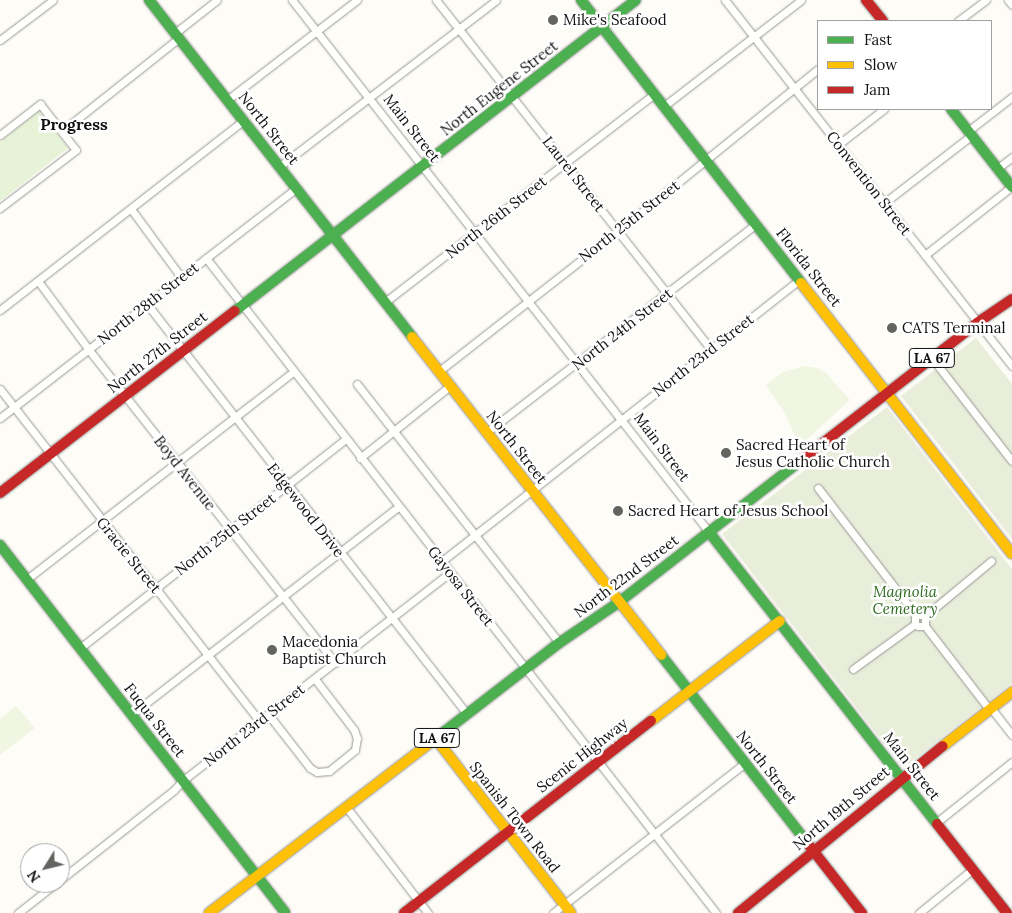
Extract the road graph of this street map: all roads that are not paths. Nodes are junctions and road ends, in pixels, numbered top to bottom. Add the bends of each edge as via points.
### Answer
1 (53, 0) edge
2 (149, 0) edge
3 (218, 0) edge
4 (292, 0) edge
5 (357, 0) edge
6 (436, 0) edge
7 (496, 0) edge
8 (581, 0) edge
9 (636, 0) edge
10 (726, 0) edge
11 (801, 0) edge
12 (866, 0) edge
13 (986, 0) edge
14 (1008, 0) edge
15 (1012, 5) edge
16 (880, 20) edge
17 (959, 20) edge
18 (602, 27) junction
19 (458, 29) junction
20 (317, 31) junction
21 (177, 35) junction
22 (754, 37) junction
23 (0, 40) edge
24 (817, 70) edge
25 (794, 87) junction
26 (654, 94) junction
27 (512, 96) junction
28 (369, 97) junction
29 (1012, 97) edge
30 (228, 100) junction
31 (664, 106) junction
32 (883, 110) edge
33 (952, 110) edge
34 (243, 121) junction
35 (62, 131) junction
36 (970, 133) junction
37 (0, 135) edge
38 (839, 144) junction
39 (1012, 157) edge
40 (706, 160) junction
41 (565, 163) junction
42 (280, 166) junction
43 (423, 166) junction
44 (998, 168) junction
45 (1012, 187) edge
46 (296, 188) junction
47 (884, 203) junction
48 (0, 208) edge
49 (131, 209) junction
50 (756, 224) junction
51 (618, 231) junction
52 (476, 233) junction
53 (333, 235) junction
54 (925, 255) junction
55 (206, 258) junction
56 (181, 277) junction
57 (799, 280) junction
58 (38, 281) junction
59 (666, 294) junction
60 (1012, 299) edge
61 (528, 300) junction
62 (385, 302) junction
63 (147, 304) junction
64 (242, 305) junction
65 (0, 310) edge
66 (977, 323) junction
67 (711, 349) junction
68 (89, 350) junction
69 (183, 351) junction
70 (932, 358) junction
71 (578, 363) junction
72 (1012, 366) edge
73 (439, 371) junction
74 (293, 372) junction
75 (357, 384) dead end
76 (450, 386) junction
77 (0, 389) edge
78 (887, 394) junction
79 (125, 396) junction
80 (14, 407) junction
81 (0, 418) edge
82 (234, 418) junction
83 (622, 419) junction
84 (393, 432) junction
85 (487, 432) junction
86 (346, 439) junction
87 (50, 454) junction
88 (360, 458) junction
89 (1012, 461) edge
90 (177, 462) junction
91 (287, 485) junction
92 (818, 488) dead end
93 (532, 491) junction
94 (0, 493) edge
95 (398, 507) junction
96 (102, 521) junction
97 (230, 530) junction
98 (709, 532) junction
99 (474, 536) junction
100 (0, 545) edge
101 (340, 553) junction
102 (1012, 554) edge
103 (991, 561) dead end
104 (442, 562) junction
105 (450, 572) junction
106 (27, 579) junction
107 (156, 588) junction
108 (283, 596) junction
109 (620, 602) junction
110 (915, 614) junction
111 (925, 616) junction
112 (392, 620) junction
113 (780, 621) junction
114 (915, 624) junction
115 (925, 626) junction
116 (559, 643) junction
117 (80, 648) junction
118 (208, 655) junction
119 (335, 663) junction
120 (853, 669) dead end
121 (526, 670) junction
122 (314, 678) junction
123 (689, 691) junction
124 (1012, 692) edge
125 (990, 708) junction
126 (132, 714) junction
127 (268, 714) junction
128 (467, 714) junction
129 (258, 721) junction
130 (1012, 736) edge
131 (436, 739) junction
132 (598, 762) junction
133 (1012, 762) edge
134 (745, 763) junction
135 (902, 778) junction
136 (182, 781) junction
137 (347, 808) junction
138 (937, 822) junction
139 (508, 832) junction
140 (654, 834) junction
141 (813, 851) junction
142 (973, 869) junction
143 (70, 872) edge
144 (258, 877) junction
145 (43, 893) edge
146 (419, 901) junction
147 (564, 904) junction
148 (1008, 910) edge
149 (18, 913) edge
150 (209, 913) edge
151 (220, 913) edge
152 (285, 913) edge
153 (404, 913) edge
154 (428, 913) edge
155 (553, 913) edge
156 (571, 913) edge
157 (716, 913) edge
158 (738, 913) edge
159 (862, 913) edge
160 (919, 913) edge

1 - 23 street
2 - 21 street, North Street
3 - 21 street
4 - 20 street, Main Street
5 - 20 street
6 - 19 street, Laurel Street
7 - 19 street
8 - 18 street, Florida Street
9 - 18 street, North Eugene Street
10 - 22 street, Convention Street
11 - 22 street
12 - 16 street
13 - 17 street
14 - 15 street
18 - 26 street, Florida Street
18 - 27 street, North Eugene Street
19 - 27 street, Laurel Street
19 - 28 street
20 - 28 street, Main Street
20 - 30 street
21 - 30 street, North Street
21 - 35 street
22 - 25 street, Convention Street
22 - 31 street
24 - 25 street, North 25th Street
25 - 38 street, Convention Street
25 - 40 street, North 25th Street
26 - 31 street, Florida Street
26 - 41 street, North 26th Street
27 - 41 street, Laurel Street
27 - 43 street, North Eugene Street
28 - 42 street
28 - 43 street, Main Street
29 - 36 street
30 - 34 street, North Street
31 - 40 street, Florida Street
32 - 38 street
33 - 36 street
34 - 42 street, North Street
34 - 49 street
35 - 37 street via 40,104
35 - 48 street via 76,150
36 - 44 street
36 - 47 street
38 - 47 street, Convention Street
39 - 44 street
40 - 50 street, Florida Street
40 - 51 street, North 25th Street
41 - 51 street, Laurel Street
41 - 52 street, North 26th Street
42 - 46 street, North Street
43 - 52 street, Main Street
43 - 53 street, North Eugene Street
44 - 45 street
45 - 54 street
46 - 53 street, North Street
46 - 55 street, North 28th Street
47 - 54 street, Convention Street
49 - 56 street
49 - 58 street
50 - 57 street, Florida Street
50 - 59 street, North 24th Street
51 - 59 street, Laurel Street
51 - 61 street, North 25th Street
52 - 61 street, Main Street
52 - 62 street, North 26th Street
53 - 62 street, North Street
53 - 64 street, North 27th Street
54 - 66 street, Convention Street
55 - 56 street, North 28th Street
55 - 64 street, Gayosa Street
56 - 63 street, North 28th Street
57 - 67 street, North 23rd Street
57 - 78 street, Florida Street
58 - 65 street
58 - 68 street, Boyd Avenue
59 - 67 street, Laurel Street
59 - 71 street, North 24th Street
60 - 66 street, North 22nd Street / LA 67
61 - 71 street, Main Street
61 - 73 street, North 25th Street
62 - 73 street, North Street
63 - 68 street, North 28th Street
63 - 69 street, Edgewood Drive
64 - 69 street, North 27th Street
64 - 74 street, Gayosa Street
66 - 70 street, North 22nd Street / LA 67
66 - 72 street, Convention Street
67 - 83 street, North 23rd Street
68 - 79 street, Boyd Avenue
68 - 80 street, North 28th Street
69 - 79 street, North 27th Street
69 - 82 street, Edgewood Drive
70 - 78 street, North 22nd Street / LA 67
70 - 89 street
71 - 83 street, Main Street
71 - 85 street, North 24th Street
73 - 76 street, North Street
74 - 82 street
74 - 86 street, Gayosa Street
75 - 84 street
76 - 84 street
76 - 85 street, North Street
77 - 80 street, Gracie Street
78 - 98 street, North 22nd Street / LA 67
78 - 102 street, Florida Street
79 - 87 street, North 27th Street
79 - 90 street, Boyd Avenue
80 - 81 street, North 28th Street
80 - 87 street, Gracie Street
82 - 90 street
82 - 91 street, Edgewood Drive
83 - 93 street, North 23rd Street
83 - 98 street, Main Street
84 - 88 street
84 - 99 street
85 - 93 street, North Street
86 - 88 street, Gayosa Street
86 - 91 street, North 25th Street
87 - 94 street, North 27th Street
87 - 96 street, Gracie Street
88 - 95 street, Gayosa Street
90 - 96 street
90 - 97 street, Boyd Avenue
91 - 97 street, North 25th Street
91 - 101 street, Edgewood Drive
92 - 110 street
93 - 99 street, North 23rd Street
93 - 109 street, North Street
95 - 101 street
95 - 104 street, Gayosa Street
96 - 106 street
96 - 107 street, Gracie Street
97 - 107 street, North 25th Street
97 - 108 street, Boyd Avenue
98 - 109 street, North 22nd Street / LA 67
98 - 113 street, Main Street
99 - 104 street, North 23rd Street
99 - 116 street
100 - 106 street, Fuqua Street
101 - 108 street
101 - 112 street, Edgewood Drive
103 - 111 street
104 - 105 street, Gayosa Street
105 - 112 street, North 23rd Street
105 - 121 street, Gayosa Street
106 - 117 street, Fuqua Street
107 - 117 street, North 25th Street
107 - 118 street, Gracie Street
108 - 118 street
108 - 119 street, Boyd Avenue
109 - 116 street, North 22nd Street / LA 67
109 - 123 street, North Street
110 - 111 street
110 - 114 street
111 - 115 street
112 - 119 street, North 23rd Street
112 - 128 street, Edgewood Drive
113 - 123 street, Scenic Highway
113 - 135 street, Main Street
114 - 115 street
114 - 120 street
115 - 125 street
116 - 121 street, North 22nd Street / LA 67
117 - 126 street, Fuqua Street
118 - 126 street
118 - 129 street, Gracie Street
119 - 122 street, North 23rd Street
121 - 128 street, North 22nd Street / LA 67
121 - 132 street, Gayosa Street
122 - 127 street, North 23rd Street
122 - 127 street via 354,730 358,741 355,750 329,770 317,772 310,768
123 - 132 street, Scenic Highway
123 - 134 street, North Street
124 - 125 street, North 19th Street
125 - 130 street
125 - 135 street, North 19th Street
126 - 136 street, Fuqua Street
127 - 129 street, North 23rd Street
128 - 131 street, North 22nd Street / LA 67
129 - 136 street, North 23rd Street
131 - 137 street, North 22nd Street / LA 67
131 - 139 street, Spanish Town Road
132 - 139 street, Scenic Highway
132 - 140 street, Gayosa Street
133 - 138 street
134 - 140 street
134 - 141 street, North Street
135 - 138 street, Main Street
135 - 141 street, North 19th Street
136 - 143 street, North 23rd Street
136 - 144 street, Fuqua Street
137 - 144 street, North 22nd Street / LA 67
137 - 146 street
138 - 142 street, Main Street
139 - 146 street, Scenic Highway
139 - 147 street, Spanish Town Road
140 - 147 street
140 - 157 street, Gayosa Street
141 - 158 street, North 19th Street
141 - 159 street, North Street
142 - 148 street, Main Street
142 - 160 street
144 - 150 street, North 22nd Street / LA 67 via 249,880
144 - 151 street, North 22nd Street / LA 67 via 254,885
144 - 152 street, Fuqua Street
145 - 149 street
146 - 153 street, Scenic Highway
146 - 154 street
147 - 155 street
147 - 156 street, Spanish Town Road

